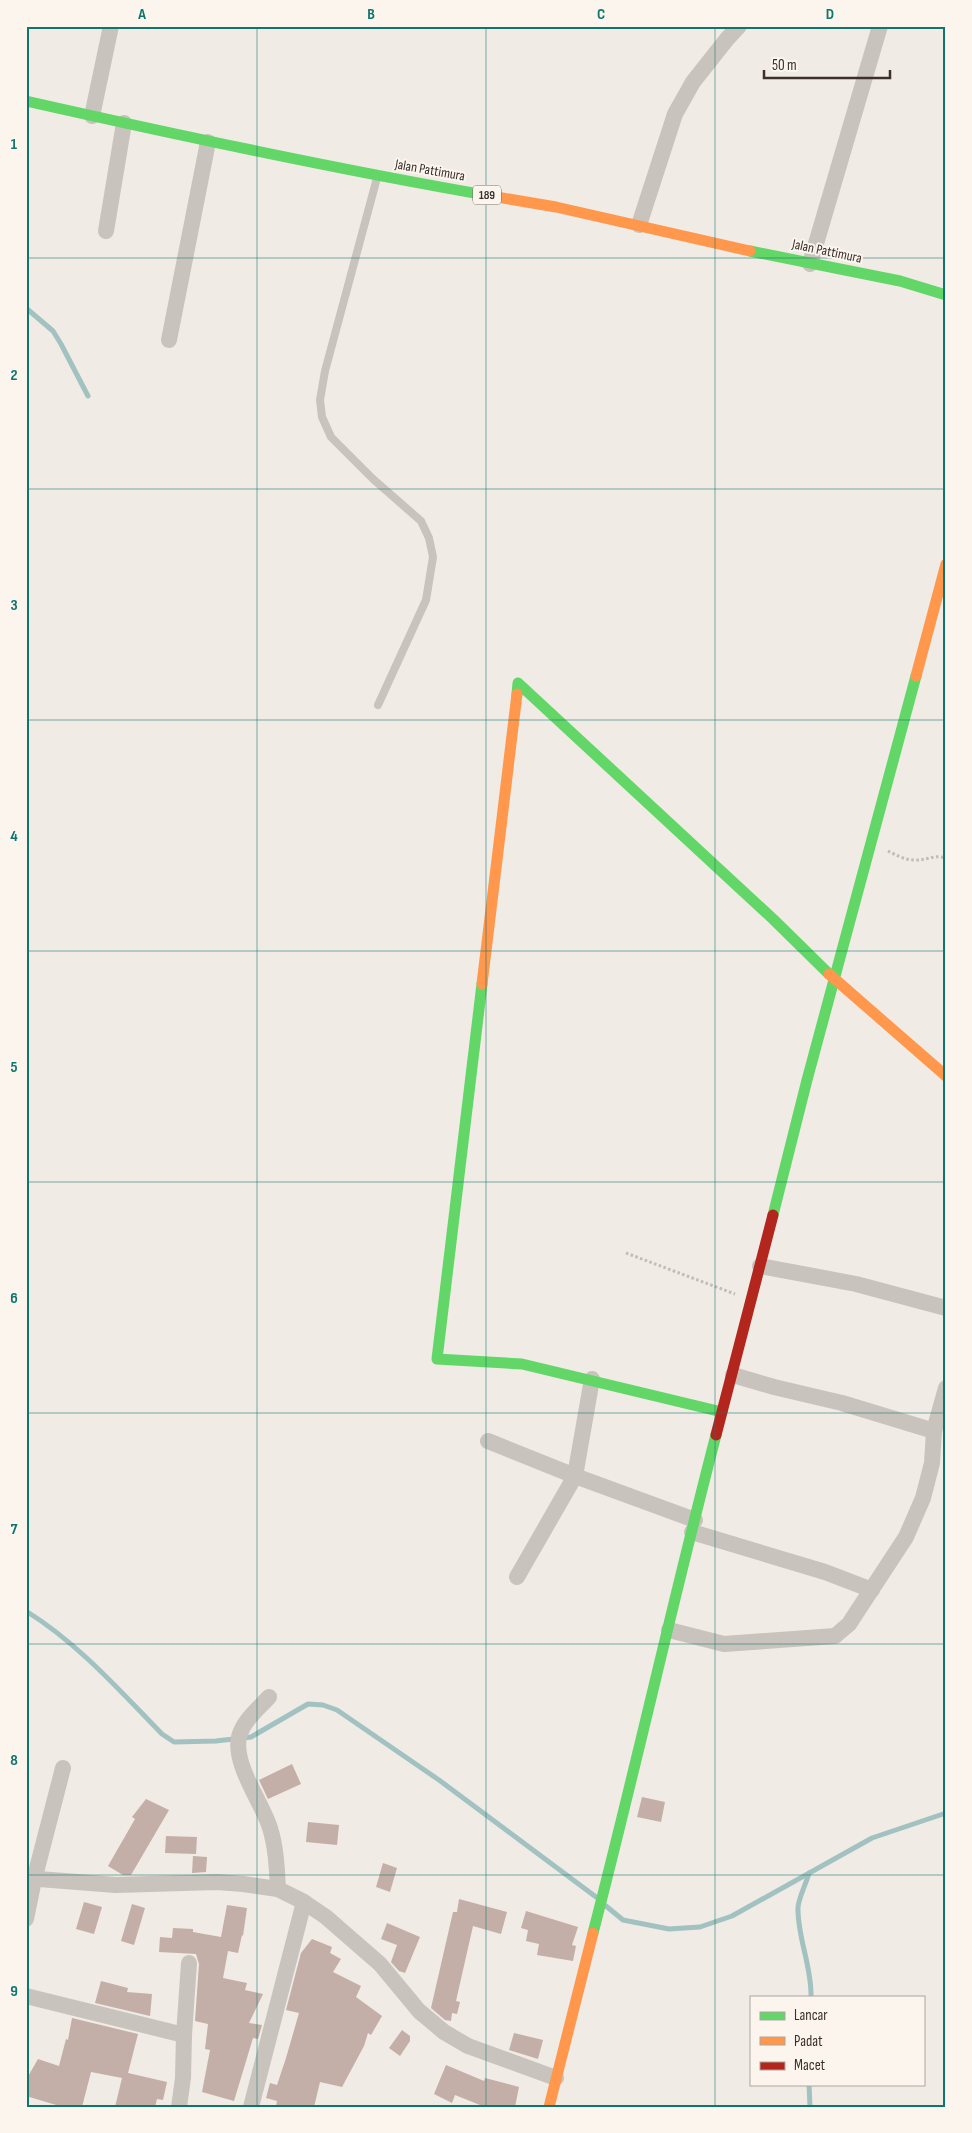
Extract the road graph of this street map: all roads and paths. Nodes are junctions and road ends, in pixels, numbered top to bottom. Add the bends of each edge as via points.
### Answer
1 (111, 26) edge
2 (739, 26) edge
3 (880, 26) edge
4 (26, 101) edge
5 (92, 116) junction
6 (124, 123) junction
7 (208, 142) junction
8 (378, 176) junction
9 (639, 225) junction
10 (106, 232) dead end
11 (810, 264) junction
12 (946, 295) edge
13 (169, 340) dead end
14 (946, 564) edge
15 (941, 598) edge
16 (378, 704) dead end
17 (871, 844) junction
18 (946, 858) edge
19 (834, 979) junction
20 (946, 1076) edge
21 (626, 1253) dead end
22 (760, 1266) junction
23 (752, 1300) junction
24 (946, 1308) edge
25 (733, 1375) junction
26 (592, 1379) junction
27 (946, 1388) edge
28 (722, 1412) junction
29 (934, 1431) junction
30 (488, 1441) dead end
31 (574, 1476) junction
32 (694, 1526) junction
33 (517, 1576) dead end
34 (872, 1590) junction
35 (668, 1630) junction
36 (269, 1697) dead end
37 (63, 1768) dead end
38 (30, 1879) edge
39 (278, 1889) junction
40 (304, 1902) junction
41 (26, 1919) edge
42 (188, 1963) dead end
43 (26, 1996) edge
44 (184, 2035) junction
45 (556, 2078) junction
46 (179, 2107) edge
47 (251, 2107) edge
48 (549, 2107) edge

1 - 5 street
2 - 9 street via 693,82 675,114
3 - 11 street
4 - 5 street, Jalan Pattimura / 189
5 - 6 street, Jalan Pattimura / 189
6 - 7 street, Jalan Pattimura / 189
6 - 10 street
7 - 8 street, Jalan Pattimura / 189
7 - 13 street
8 - 9 street, Jalan Pattimura / 189
8 - 16 lane via 320,400 322,417 331,437 421,520 433,557 426,600
9 - 11 street, Jalan Pattimura / 189
11 - 12 street, Jalan Pattimura / 189
14 - 15 street
15 - 17 street
17 - 18 path via 916,861 939,856
17 - 19 street
19 - 20 street
19 - 22 street
19 - 26 street via 518,683 437,1359 522,1364
21 - 23 path
22 - 23 street
22 - 24 street via 856,1284
23 - 25 street
25 - 28 street
25 - 29 street
26 - 28 street
26 - 31 street
27 - 29 street
28 - 32 street
29 - 34 street via 932,1463 924,1498 906,1537
30 - 31 street
31 - 32 street
31 - 33 street
32 - 34 street
32 - 35 street
34 - 35 street via 849,1624 835,1636 724,1644
35 - 45 street
36 - 39 street via 246,1721 239,1738 245,1771 270,1828
37 - 38 street
38 - 39 street via 116,1885 217,1882
38 - 41 street
39 - 40 street
40 - 45 street via 380,1964 419,2011 444,2032 468,2046
40 - 47 street
42 - 44 street
43 - 44 street
44 - 46 street
45 - 48 street

